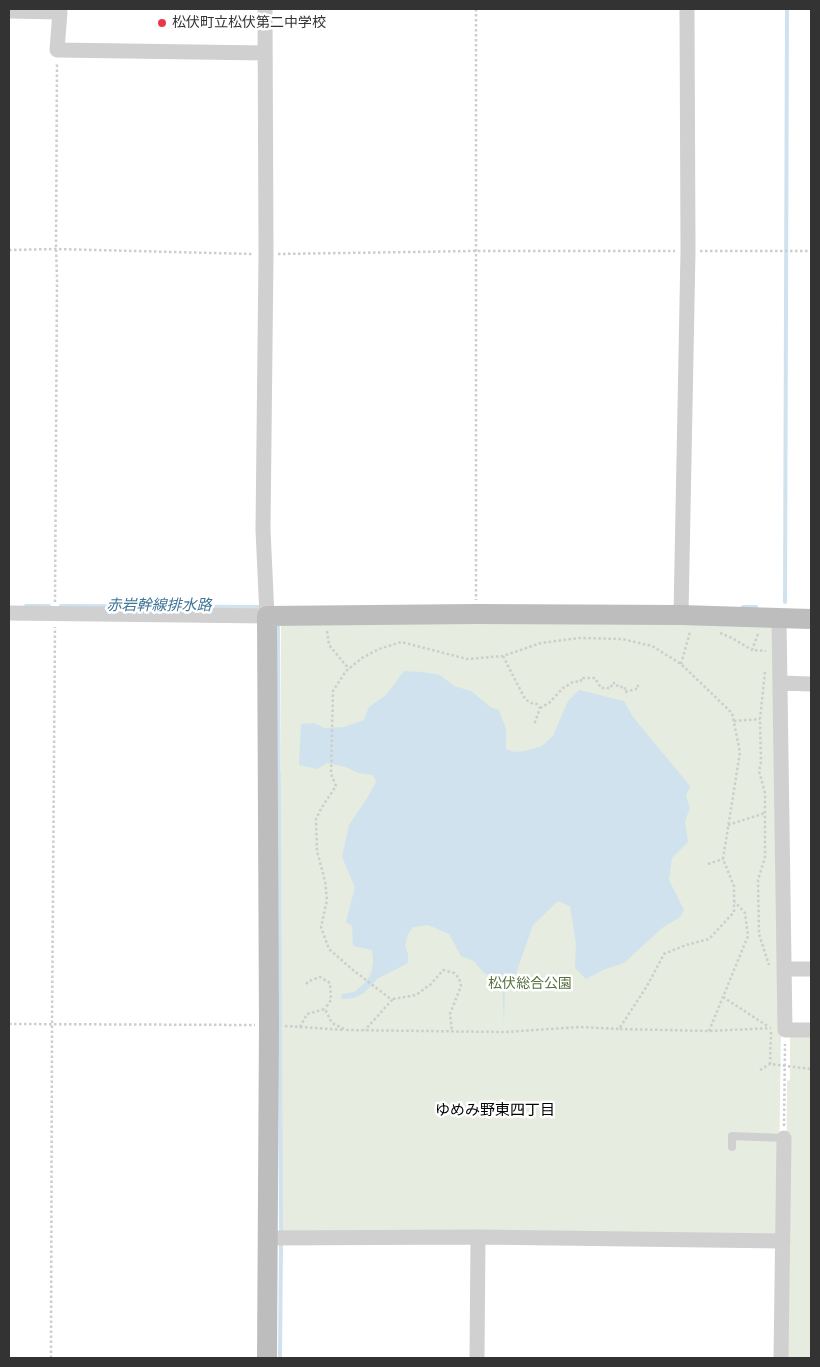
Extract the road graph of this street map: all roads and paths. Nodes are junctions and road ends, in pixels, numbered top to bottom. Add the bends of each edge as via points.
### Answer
1 (265, 9) edge
2 (476, 9) edge
3 (687, 9) edge
4 (9, 11) edge
5 (57, 50) junction
6 (265, 53) junction
7 (56, 249) junction
8 (9, 250) edge
9 (475, 250) junction
10 (688, 251) junction
11 (811, 251) edge
12 (266, 254) junction
13 (476, 602) dead end
14 (684, 611) junction
15 (9, 613) edge
16 (56, 613) junction
17 (267, 616) junction
18 (325, 616) junction
19 (774, 619) junction
20 (811, 619) edge
21 (718, 633) dead end
22 (752, 650) junction
23 (503, 656) junction
24 (766, 659) dead end
25 (681, 664) junction
26 (765, 667) dead end
27 (349, 669) junction
28 (780, 683) junction
29 (811, 684) edge
30 (639, 686) dead end
31 (540, 708) junction
32 (760, 719) junction
33 (734, 721) junction
34 (534, 725) dead end
35 (764, 814) junction
36 (728, 824) junction
37 (723, 859) junction
38 (708, 864) dead end
39 (734, 901) junction
40 (777, 969) junction
41 (811, 969) edge
42 (306, 984) dead end
43 (723, 997) junction
44 (392, 1000) junction
45 (325, 1009) junction
46 (772, 1019) dead end
47 (9, 1024) edge
48 (52, 1024) junction
49 (269, 1025) junction
50 (300, 1027) junction
51 (778, 1029) junction
52 (346, 1030) junction
53 (365, 1030) junction
54 (619, 1030) junction
55 (811, 1030) edge
56 (708, 1031) junction
57 (452, 1032) junction
58 (770, 1064) junction
59 (785, 1066) junction
60 (811, 1069) edge
61 (760, 1070) dead end
62 (784, 1138) junction
63 (732, 1147) dead end
64 (478, 1237) junction
65 (268, 1238) junction
66 (783, 1241) junction
67 (51, 1358) edge
68 (267, 1358) edge
69 (477, 1358) edge
70 (781, 1358) edge

1 - 6 street
2 - 9 path
3 - 10 street
4 - 5 street via 60,12
5 - 6 street
5 - 7 path
6 - 12 street
7 - 8 path
7 - 12 path
7 - 16 path
9 - 10 path
9 - 12 path
9 - 13 path
10 - 11 path
10 - 14 street
12 - 17 street via 263,530
14 - 18 street
14 - 19 street
14 - 25 path
15 - 16 street
16 - 17 street
16 - 48 path
17 - 18 street
17 - 49 street
18 - 27 path via 328,645
19 - 20 street
19 - 22 path via 768,627 760,630
19 - 28 street
21 - 22 path
22 - 24 path via 767,651
23 - 25 path via 541,643 579,638 622,638 652,646
23 - 27 path via 467,659 401,642 379,649
23 - 31 path via 525,700
25 - 33 path via 732,713
26 - 32 path
27 - 44 path via 334,691 331,774 336,786 316,819 317,851 327,900 321,927 329,949
28 - 29 street
28 - 40 street
30 - 31 path via 625,692 625,687 618,687 616,683 612,683 611,688 601,688 595,678 581,678 581,681 563,688
31 - 34 path
32 - 33 path
32 - 35 path via 759,770 765,794
33 - 36 path via 740,752
35 - 36 path
35 - 40 path via 765,856 758,880 759,934
36 - 37 path
37 - 38 path
37 - 39 path via 734,886
39 - 43 path via 745,912 748,936
39 - 54 path via 734,912 708,939 664,954
40 - 41 street
40 - 51 street
42 - 45 path via 320,978 330,983 331,1000
43 - 51 path
43 - 56 path
44 - 53 path
44 - 57 path via 416,995 442,970 454,973 462,986 450,1014
45 - 50 path via 307,1014
45 - 52 path via 332,1023
46 - 51 path
47 - 48 path
48 - 49 path
48 - 67 path
49 - 50 path
49 - 65 street
50 - 52 path
51 - 55 street
51 - 56 path
51 - 58 path
51 - 59 path
52 - 53 path
53 - 57 path
54 - 56 path
54 - 57 path via 579,1027
58 - 59 path
58 - 61 path
59 - 60 path
59 - 62 path
62 - 63 lane via 732,1136
62 - 66 street
64 - 65 street
64 - 66 street
64 - 69 street
65 - 68 street
66 - 70 street

